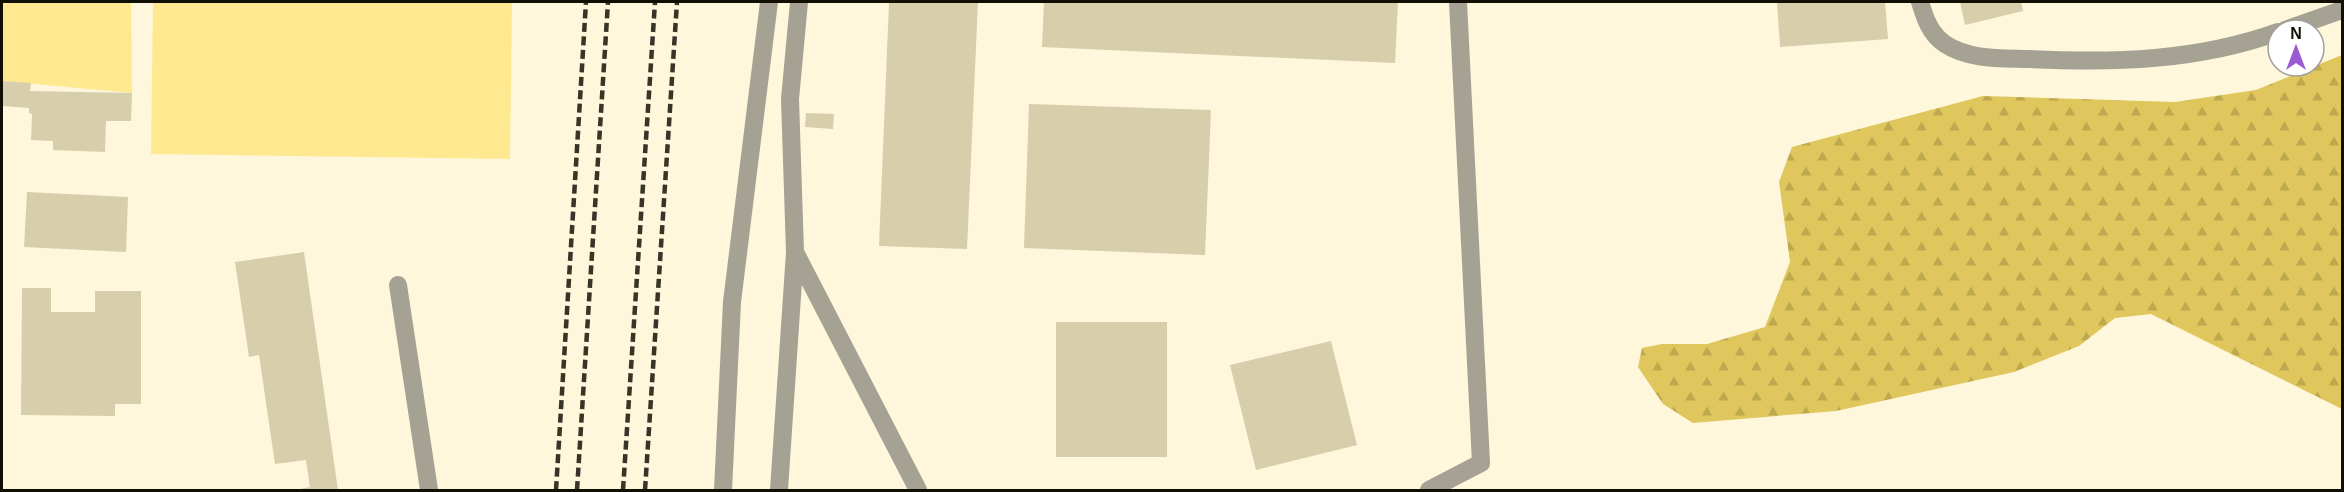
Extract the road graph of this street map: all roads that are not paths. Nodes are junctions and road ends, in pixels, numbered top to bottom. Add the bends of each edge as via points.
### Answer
1 (769, 2) edge
2 (799, 2) edge
3 (1458, 2) edge
4 (1920, 2) edge
5 (2343, 10) edge
6 (2320, 18) edge
7 (2266, 35) edge
8 (795, 252) junction
9 (398, 285) dead end
10 (429, 490) edge
11 (723, 490) edge
12 (779, 490) edge
13 (918, 490) edge
14 (1429, 490) edge

1 - 11 street via 732,302
2 - 8 street via 790,99
3 - 14 street via 1481,463
4 - 7 street via 1930,28 1945,44 1989,57 2088,62 2162,59 2212,51
5 - 6 street
8 - 12 street
8 - 13 street
9 - 10 street

